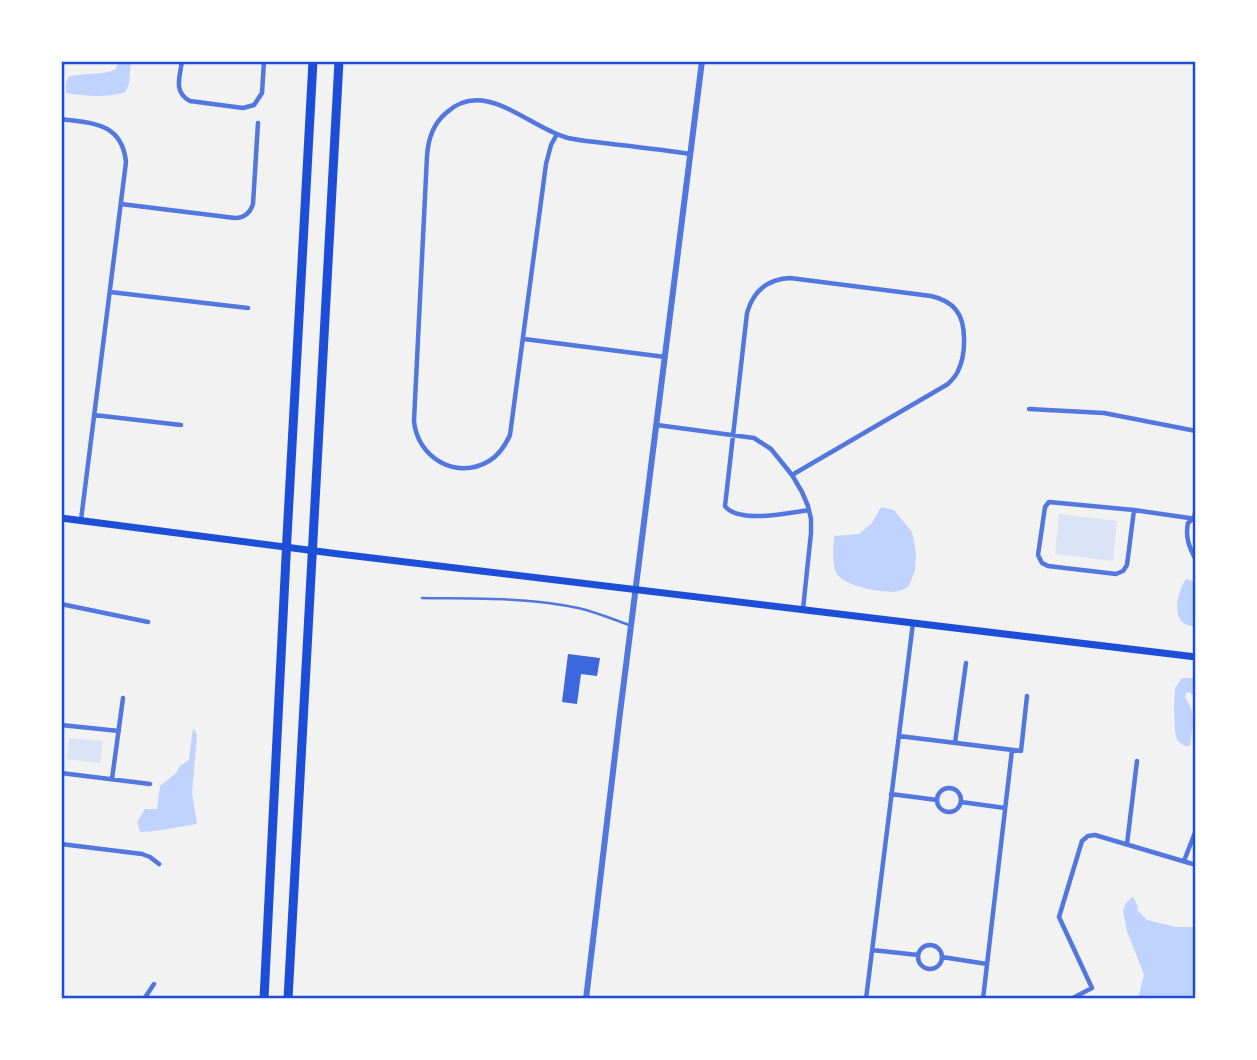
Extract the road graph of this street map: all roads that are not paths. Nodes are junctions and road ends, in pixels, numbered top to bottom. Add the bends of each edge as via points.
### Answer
1 (182, 61) edge
2 (264, 61) edge
3 (313, 61) edge
4 (338, 61) edge
5 (702, 61) edge
6 (61, 119) edge
7 (258, 123) dead end
8 (557, 134) junction
9 (691, 153) junction
10 (121, 204) junction
11 (110, 292) junction
12 (248, 308) dead end
13 (524, 339) junction
14 (666, 357) junction
15 (1029, 410) dead end
16 (94, 415) junction
17 (181, 425) dead end
18 (657, 425) junction
19 (1196, 431) edge
20 (732, 434) junction
21 (793, 475) junction
22 (1196, 508) edge
23 (809, 510) junction
24 (1134, 510) junction
25 (61, 517) edge
26 (1195, 519) edge
27 (81, 520) junction
28 (1196, 560) edge
29 (636, 588) junction
30 (422, 598) dead end
31 (61, 604) edge
32 (803, 609) junction
33 (148, 622) dead end
34 (913, 622) junction
35 (631, 625) junction
36 (1196, 657) edge
37 (966, 663) dead end
38 (1027, 696) dead end
39 (123, 698) dead end
40 (61, 724) edge
41 (119, 731) junction
42 (899, 736) junction
43 (956, 743) junction
44 (1012, 750) junction
45 (1137, 761) dead end
46 (61, 773) edge
47 (112, 779) junction
48 (150, 784) dead end
49 (891, 793) junction
50 (937, 800) junction
51 (961, 802) junction
52 (1005, 808) junction
53 (1196, 830) edge
54 (61, 844) edge
55 (1126, 844) junction
56 (1184, 861) junction
57 (159, 864) dead end
58 (1194, 864) edge
59 (872, 950) junction
60 (918, 955) junction
61 (942, 957) junction
62 (987, 964) junction
63 (154, 984) dead end
64 (144, 999) edge
65 (264, 999) edge
66 (288, 999) edge
67 (586, 999) edge
68 (866, 999) edge
69 (983, 999) edge
70 (1071, 999) edge

1 - 2 street via 179,87 187,100 243,108 257,103 262,93
3 - 65 highway
4 - 66 highway
5 - 9 street
6 - 10 street via 107,128 123,146
7 - 10 street via 253,204 245,216
8 - 9 street
8 - 13 street via 546,164
8 - 13 street via 499,104 478,100 451,108 430,138 414,421 426,451 439,461 463,468 497,456 512,427
9 - 14 street
10 - 11 street
11 - 12 street
11 - 16 street
13 - 14 street
14 - 18 street
15 - 19 street via 1104,413
16 - 17 street
16 - 27 street
18 - 20 street
18 - 29 street
20 - 21 street via 763,443
20 - 21 street via 747,313 753,298 767,284 790,278 931,296 958,312 964,329 963,351 958,371 948,384
20 - 23 street via 727,509 759,516
21 - 23 street
22 - 26 street
23 - 32 street
24 - 24 street via 1049,502 1039,559 1048,566 1122,573
24 - 26 street
25 - 27 main road
26 - 28 street via 1188,523 1187,542
27 - 29 main road
29 - 32 main road
29 - 35 street
30 - 35 lane via 564,606
31 - 33 street
32 - 34 main road
34 - 36 main road
34 - 42 street
35 - 67 street
37 - 43 street
38 - 44 street via 1021,751
39 - 41 street
40 - 41 street
41 - 47 street
42 - 43 street
42 - 49 street
43 - 44 street
44 - 52 street
45 - 55 street
46 - 47 street
47 - 48 street
49 - 50 street
49 - 59 street
50 - 51 street via 939,808 950,813
50 - 51 street via 950,788 957,791
51 - 52 street
52 - 62 street
53 - 56 street
54 - 57 street via 139,853
55 - 56 street
55 - 70 street via 1093,835 1080,845 1059,917 1092,988
56 - 58 street
59 - 60 street
59 - 68 street
60 - 61 street via 932,945
60 - 61 street via 920,963 930,969 938,966
61 - 62 street
62 - 69 street
63 - 64 street

